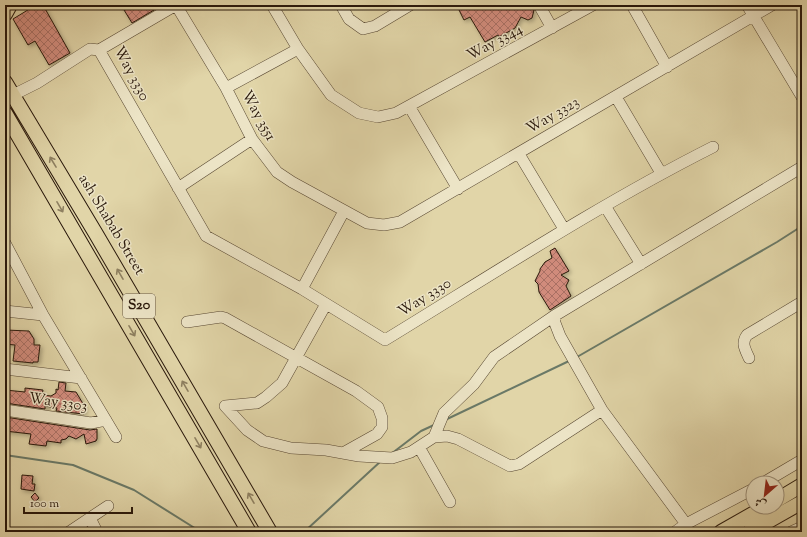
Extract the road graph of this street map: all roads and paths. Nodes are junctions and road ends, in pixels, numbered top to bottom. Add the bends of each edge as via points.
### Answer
1 (10, 5) edge
2 (176, 5) edge
3 (341, 5) edge
4 (410, 5) edge
5 (539, 5) edge
6 (593, 5) edge
7 (632, 5) edge
8 (747, 5) edge
9 (772, 5) edge
10 (276, 6) edge
11 (5, 14) edge
12 (754, 16) junction
13 (552, 28) junction
14 (298, 49) junction
15 (99, 50) junction
16 (668, 66) junction
17 (5, 82) edge
18 (226, 88) junction
19 (13, 95) junction
20 (616, 97) junction
21 (802, 97) edge
22 (409, 106) junction
23 (5, 112) edge
24 (252, 139) junction
25 (713, 147) dead end
26 (518, 154) junction
27 (802, 167) edge
28 (661, 173) junction
29 (178, 188) junction
30 (458, 189) junction
31 (605, 206) junction
32 (344, 211) junction
33 (564, 229) junction
34 (5, 243) edge
35 (641, 264) junction
36 (302, 289) junction
37 (802, 302) edge
38 (326, 304) junction
39 (5, 311) edge
40 (43, 315) junction
41 (554, 316) junction
42 (187, 322) dead end
43 (296, 356) junction
44 (749, 358) dead end
45 (5, 369) edge
46 (81, 378) junction
47 (5, 410) edge
48 (602, 410) junction
49 (106, 420) junction
50 (116, 437) dead end
51 (434, 437) junction
52 (419, 446) junction
53 (344, 453) junction
54 (802, 460) edge
55 (777, 475) edge
56 (802, 486) edge
57 (745, 494) edge
58 (785, 496) edge
59 (450, 502) dead end
60 (800, 504) edge
61 (108, 506) dead end
62 (750, 515) edge
63 (90, 518) junction
64 (686, 524) junction
65 (802, 527) edge
66 (69, 532) edge
67 (97, 532) edge
68 (249, 532) edge
69 (270, 532) edge
70 (675, 532) edge
71 (721, 532) edge
72 (749, 532) edge
73 (791, 532) edge

1 - 11 main road
2 - 15 street, Way 3330
2 - 18 street, Way 3551
3 - 4 street via 349,19 363,29 375,26
5 - 13 street
6 - 13 street, Way 3344
7 - 16 street
8 - 12 street
9 - 12 street, Way 3323
10 - 14 street, Way 3344
12 - 16 street, Way 3323
12 - 21 street
13 - 22 street, Way 3344
14 - 18 street
14 - 22 street, Way 3344 via 331,95 359,113 378,116 396,113
15 - 19 street via 90,49 37,83
15 - 29 street, Way 3330
16 - 20 street, Way 3323
17 - 19 main road, ash Shabab Street / S20
18 - 24 street, Way 3551
69 -> 19 main road, ash Shabab Street / S20
20 - 26 street, Way 3323
20 - 28 street
22 - 30 street
23 -> 68 main road, S20
24 - 29 street
24 - 32 street, Way 3551 via 276,172
25 - 28 street, Way 3330
26 - 30 street, Way 3323
26 - 33 street
27 - 35 street
28 - 31 street, Way 3330
29 - 36 street, Way 3330 via 206,236
30 - 32 street, Way 3323 via 400,222 384,225 367,223
31 - 33 street, Way 3330
31 - 35 street
32 - 36 street
33 - 38 street, Way 3330 via 385,340
34 - 40 street, Way 3303
35 - 41 street
36 - 38 street, Way 3330
37 - 44 street via 747,335 743,344
38 - 43 street
39 - 40 street
40 - 46 street, Way 3303
41 - 48 street via 560,336
41 - 51 street via 494,357 474,384 444,413
42 - 43 street via 225,318
43 - 53 street via 378,406 382,427 377,434
43 - 53 street via 282,383 266,397 257,403 225,406 247,430 263,441 291,448
45 - 46 street, Way 3303
46 - 49 street, Way 3303
47 - 49 street, Way 3303 via 91,423
48 - 51 street via 519,464 510,466 458,439 447,436
48 - 64 street
49 - 50 street, Way 3303
51 - 52 street
52 - 53 street via 411,452 392,458
52 - 59 street
54 - 55 street
56 - 58 main road
57 - 64 street
60 - 72 main road
61 - 63 street
62 - 71 main road
63 - 66 street
63 - 67 street
64 - 70 street
65 - 73 street

